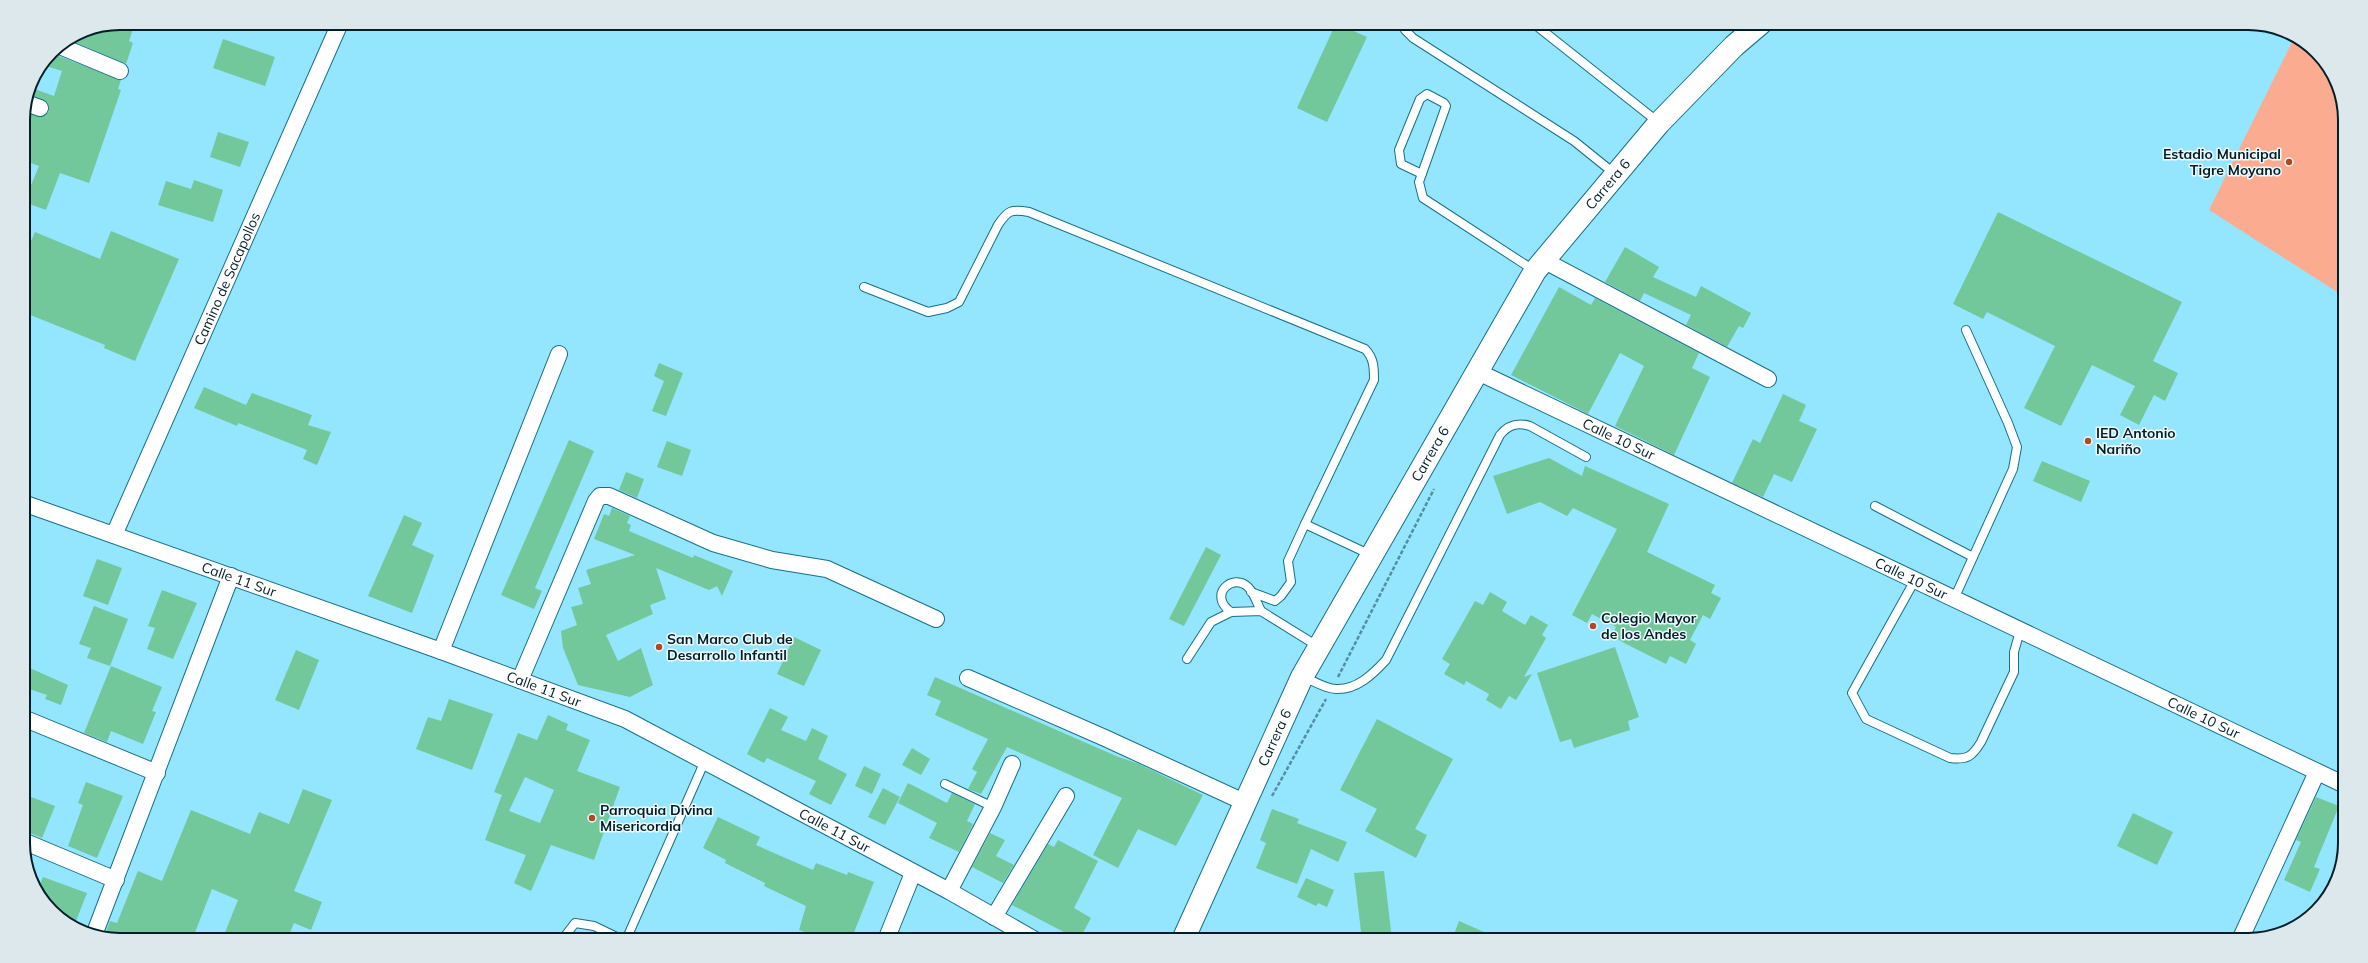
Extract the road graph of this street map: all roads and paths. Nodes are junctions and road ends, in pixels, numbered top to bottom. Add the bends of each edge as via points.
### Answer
1 (337, 30) edge
2 (1405, 30) edge
3 (1542, 30) edge
4 (1753, 30) edge
5 (66, 48) edge
6 (120, 71) dead end
7 (1659, 123) junction
8 (1422, 174) junction
9 (1615, 174) junction
10 (1539, 266) junction
11 (864, 287) dead end
12 (1966, 330) dead end
13 (559, 354) dead end
14 (1476, 371) junction
15 (1768, 380) dead end
16 (1586, 457) dead end
17 (1435, 488) dead end
18 (30, 505) edge
19 (1875, 506) dead end
20 (1305, 524) junction
21 (114, 535) junction
22 (1371, 556) junction
23 (1973, 557) junction
24 (231, 576) junction
25 (1915, 580) junction
26 (1252, 592) junction
27 (1954, 599) junction
28 (1261, 611) junction
29 (1231, 612) junction
30 (936, 619) dead end
31 (2020, 631) junction
32 (1320, 647) junction
33 (441, 651) junction
34 (1187, 659) dead end
35 (1302, 677) junction
36 (968, 678) dead end
37 (520, 680) junction
38 (1332, 688) junction
39 (30, 721) edge
40 (704, 762) junction
41 (1012, 764) dead end
42 (2317, 772) junction
43 (157, 773) junction
44 (2338, 782) edge
45 (946, 784) dead end
46 (1066, 796) dead end
47 (1270, 798) dead end
48 (1244, 802) junction
49 (993, 807) junction
50 (30, 844) edge
51 (913, 873) junction
52 (116, 880) junction
53 (949, 891) junction
54 (994, 916) junction
55 (96, 930) edge
56 (568, 933) edge
57 (610, 933) edge
58 (628, 933) edge
59 (889, 933) edge
60 (1023, 933) edge
61 (1186, 933) edge
62 (2243, 933) edge

1 - 21 street, Camino de Sacapollos
2 - 9 lane via 1413,38 1574,141
3 - 7 lane
4 - 7 main road, Carrera 6
5 - 6 street
7 - 9 main road, Carrera 6
8 - 8 lane via 1401,164 1399,150 1420,99 1427,94 1446,106
8 - 10 lane via 1419,182 1423,198
9 - 10 main road, Carrera 6
10 - 14 main road, Carrera 6
10 - 15 street
11 - 20 lane via 928,312 947,308 959,302 998,225 1006,213 1015,209 1029,212 1365,349 1374,365 1374,380
12 - 23 lane via 2017,447 2013,469
13 - 33 street
14 - 22 main road, Carrera 6
14 - 25 street, Calle 10 Sur
16 - 38 lane via 1530,426 1523,424 1506,427 1386,660 1367,678 1353,686
17 - 38 path
18 - 21 street, Calle 11 Sur
19 - 23 lane
20 - 22 lane
20 - 26 lane via 1288,561 1291,582 1281,596 1275,601
21 - 24 street, Calle 11 Sur
22 - 32 main road, Carrera 6
23 - 27 lane
24 - 33 street, Calle 11 Sur
24 - 43 street
25 - 27 street, Calle 10 Sur
25 - 31 lane via 1852,693 1866,720 1950,758 1963,759 1974,752 1981,742 2014,672 2014,652
26 - 28 lane
26 - 29 lane via 1242,583 1233,582 1226,585 1220,600
27 - 31 street, Calle 10 Sur
28 - 29 lane
28 - 32 lane
29 - 34 lane via 1211,622
30 - 37 street via 827,569 772,560 713,543 609,496 600,496
31 - 42 street, Calle 10 Sur
32 - 35 main road, Carrera 6
33 - 37 street, Calle 11 Sur
35 - 38 lane
35 - 48 main road, Carrera 6
36 - 48 street
37 - 40 street, Calle 11 Sur via 625,720
38 - 47 path
39 - 43 street
40 - 51 street, Calle 11 Sur
40 - 58 lane
41 - 49 street
42 - 44 street, Calle 10 Sur
42 - 62 street
43 - 52 street
45 - 49 lane
46 - 54 street
48 - 61 main road, Carrera 6
49 - 53 street
50 - 52 street
51 - 53 street, Calle 11 Sur
51 - 59 street
52 - 55 street
53 - 54 street, Calle 11 Sur
54 - 60 street, Calle 11 Sur
56 - 57 lane via 576,923 594,926

